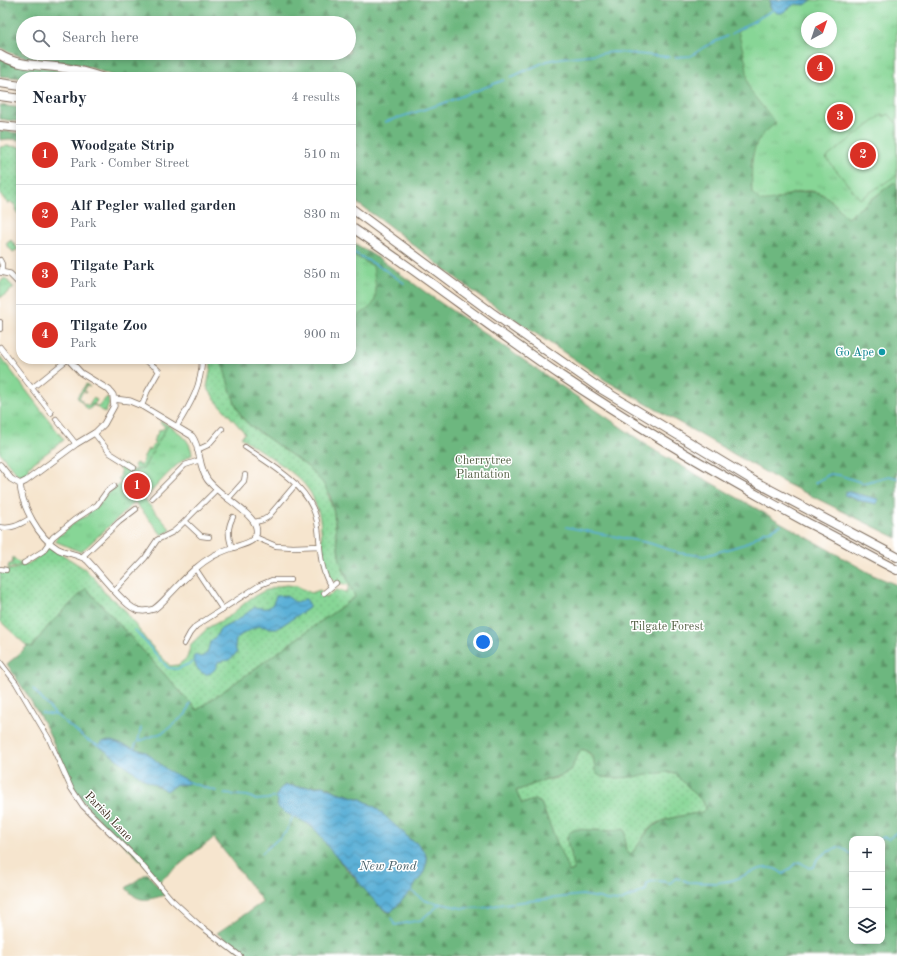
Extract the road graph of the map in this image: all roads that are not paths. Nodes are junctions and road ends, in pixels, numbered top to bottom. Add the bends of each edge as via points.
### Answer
1 (0, 55) edge
2 (82, 72) edge
3 (0, 83) edge
4 (16, 85) edge
5 (0, 96) edge
6 (16, 98) edge
7 (0, 126) edge
8 (16, 128) edge
9 (356, 212) edge
10 (356, 230) edge
11 (356, 233) edge
12 (378, 245) junction
13 (0, 260) edge
14 (1, 272) edge
15 (16, 279) edge
16 (0, 322) edge
17 (0, 329) edge
18 (0, 348) edge
19 (62, 364) edge
20 (73, 364) edge
21 (150, 364) edge
22 (201, 364) edge
23 (32, 388) junction
24 (114, 399) junction
25 (142, 406) junction
26 (51, 413) dead end
27 (56, 420) dead end
28 (177, 426) junction
29 (222, 429) dead end
30 (94, 433) junction
31 (76, 444) junction
32 (245, 447) dead end
33 (198, 450) junction
34 (200, 460) junction
35 (0, 466) edge
36 (134, 468) dead end
37 (245, 474) dead end
38 (20, 484) junction
39 (296, 484) junction
40 (114, 486) dead end
41 (216, 490) junction
42 (152, 498) dead end
43 (228, 499) junction
44 (136, 509) dead end
45 (234, 517) dead end
46 (31, 518) junction
47 (185, 521) junction
48 (255, 522) junction
49 (0, 527) edge
50 (209, 537) dead end
51 (255, 537) junction
52 (49, 541) junction
53 (320, 546) junction
54 (232, 548) junction
55 (82, 557) junction
56 (897, 557) edge
57 (24, 563) dead end
58 (197, 567) junction
59 (0, 569) edge
60 (6, 570) dead end
61 (897, 570) edge
62 (290, 580) dead end
63 (336, 583) dead end
64 (331, 587) junction
65 (114, 590) junction
66 (324, 593) dead end
67 (224, 610) junction
68 (184, 644) dead end
69 (0, 662) edge
70 (240, 956) edge

1 - 2 highway via 19,63
3 - 4 highway
5 - 6 highway
7 - 8 highway
9 - 56 highway via 491,312 598,386 754,481
10 - 12 highway
11 - 12 highway
12 - 61 highway via 561,376 650,433 751,492
13 - 14 street
14 - 15 street via 12,275
16 - 17 street
18 - 23 street
19 - 23 street
20 - 24 street via 81,373 110,390
21 - 25 street via 159,373
22 - 28 street via 195,396
23 - 26 street
24 - 25 street
24 - 30 street via 113,409
25 - 28 street
27 - 31 street
28 - 33 street via 193,438
29 - 33 street via 208,445
30 - 31 street
30 - 36 street via 110,454
31 - 38 street
32 - 39 street
33 - 34 street
34 - 41 street via 204,475
34 - 42 street via 185,465
35 - 38 street via 11,479
37 - 43 street via 244,481
38 - 46 street via 23,500
39 - 48 street via 268,517
39 - 53 street via 308,498 316,515
40 - 52 street via 97,505
41 - 43 street
41 - 47 street
43 - 48 street
44 - 55 street
45 - 54 street via 228,532
46 - 49 street via 14,527
46 - 52 street
47 - 50 street via 201,536
47 - 65 street via 173,532 157,540 145,558
48 - 51 street
51 - 53 street via 276,546
51 - 54 street via 248,544
52 - 55 street via 60,550
52 - 57 street via 43,551
53 - 64 street via 322,569
54 - 58 street
55 - 65 street
58 - 65 street via 151,610 133,608
58 - 67 street
59 - 60 street
62 - 67 street via 272,580 260,585
63 - 64 street
64 - 66 street
67 - 68 street via 194,629
69 - 70 street, Parish Lane via 16,683 49,739 71,788 83,806 198,924

